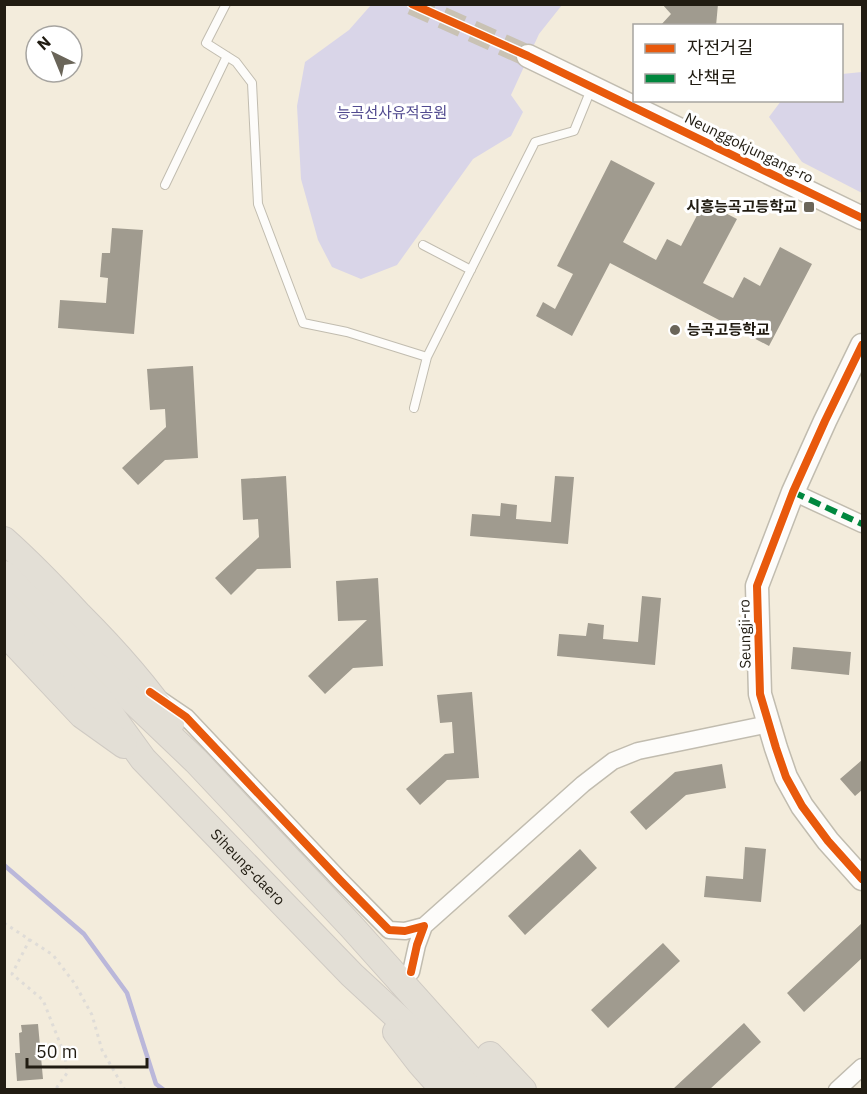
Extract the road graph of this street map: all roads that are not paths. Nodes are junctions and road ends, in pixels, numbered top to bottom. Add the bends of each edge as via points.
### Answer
1 (226, 4) edge
2 (227, 56) junction
3 (528, 56) tunnel mouth
4 (592, 87) junction
5 (165, 185) dead end
6 (862, 218) edge
7 (423, 245) dead end
8 (471, 270) junction
9 (862, 345) edge
10 (428, 357) junction
11 (414, 408) dead end
12 (793, 492) junction
13 (862, 524) edge
14 (4, 540) edge
15 (4, 574) edge
16 (4, 603) edge
17 (4, 632) edge
18 (150, 692) junction
19 (769, 724) junction
20 (143, 759) junction
21 (196, 761) junction
22 (862, 879) edge
23 (351, 926) junction
24 (424, 926) junction
25 (411, 972) junction
26 (352, 975) junction
27 (862, 1067) edge
28 (444, 1089) edge
29 (471, 1089) edge
30 (498, 1089) edge
31 (523, 1089) edge
32 (837, 1089) edge

1 - 2 lane via 206,43
2 - 5 lane
2 - 10 lane via 252,83 258,204 303,323
3 - 4 street, Neunggokjungang-ro
4 - 6 street, Neunggokjungang-ro
4 - 8 lane via 574,131 535,142
7 - 8 lane
8 - 10 lane
9 - 12 street, Seungji-ro
10 - 11 lane
12 - 13 street
12 - 19 street, Seungji-ro via 757,586 760,694
14 - 18 main road via 124,660
15 - 21 main road
16 - 20 main road, Siheung-daero via 98,697
17 - 20 main road, Siheung-daero via 82,715
18 - 21 main road
18 - 24 street via 186,717 389,930
19 - 22 street, Seungji-ro via 786,777 802,806
19 - 24 street via 638,751 613,761
20 - 26 main road, Siheung-daero
21 - 23 main road
23 - 25 main road
23 - 30 main road
24 - 25 street
25 - 31 main road
26 - 28 main road, Siheung-daero
26 - 29 main road, Siheung-daero
27 - 32 street

